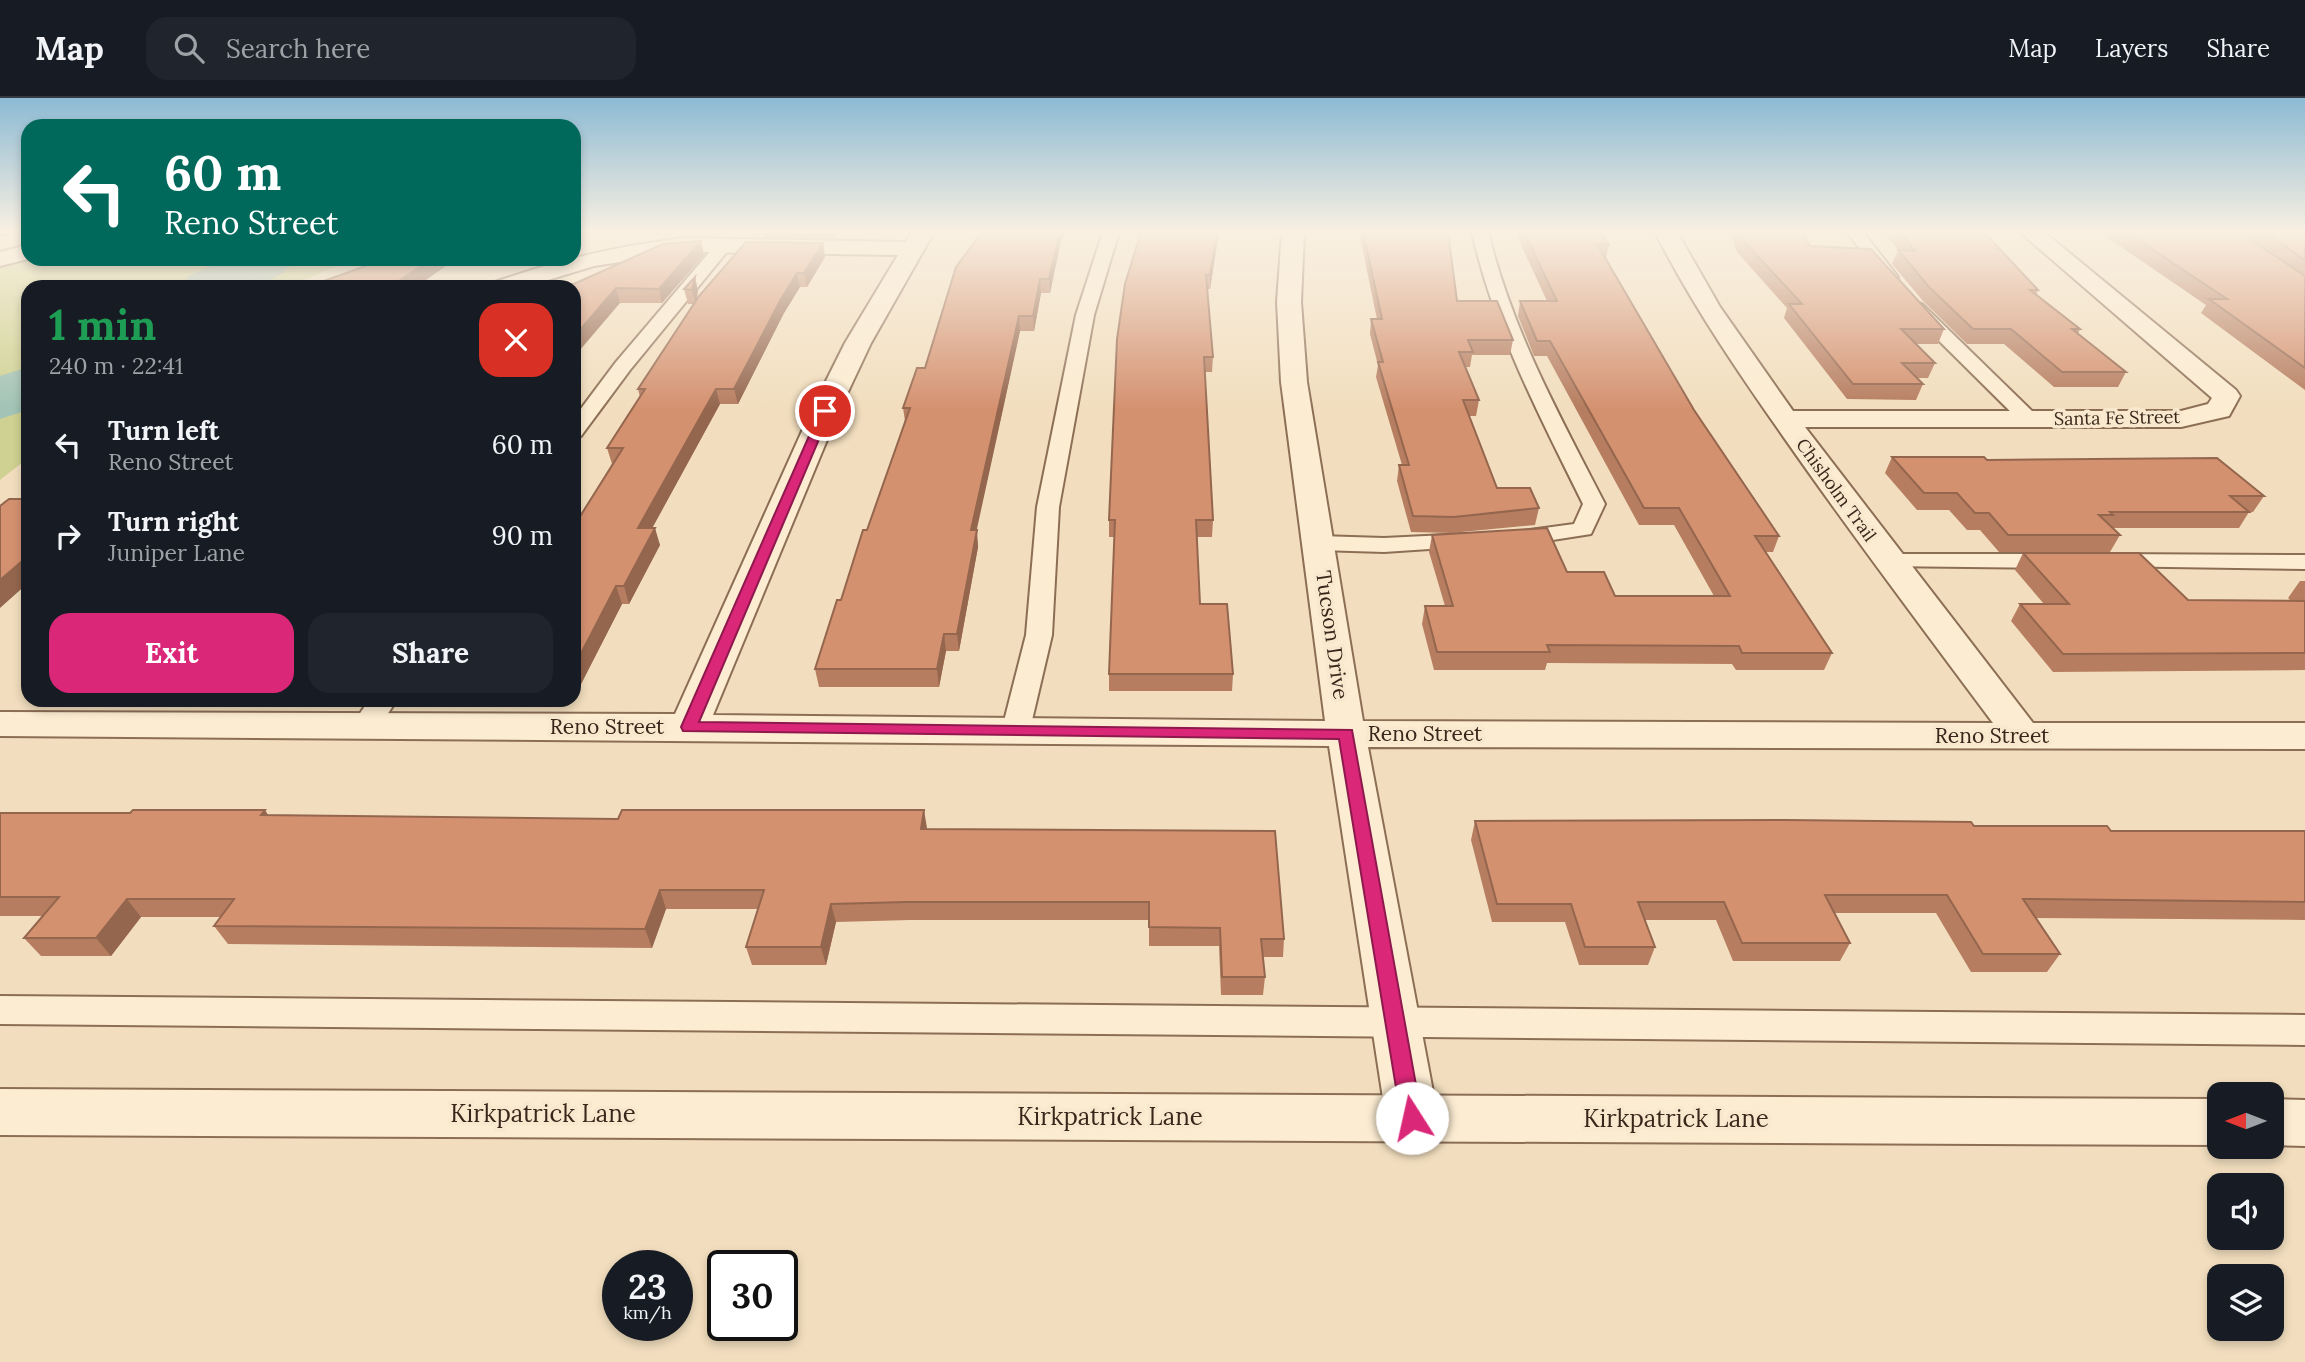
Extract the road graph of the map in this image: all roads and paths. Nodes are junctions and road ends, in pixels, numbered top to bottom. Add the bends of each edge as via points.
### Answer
1 (685, 291) edge
2 (888, 291) edge
3 (1093, 291) edge
4 (1290, 291) edge
5 (1494, 291) edge
6 (1699, 291) edge
7 (1902, 291) edge
8 (2101, 291) edge
9 (1785, 419) junction
10 (2029, 419) junction
11 (581, 422) edge
12 (1319, 543) junction
13 (1888, 561) junction
14 (2305, 562) edge
15 (375, 712) edge
16 (31, 716) edge
17 (688, 727) junction
18 (1015, 733) junction
19 (1346, 734) junction
20 (2023, 736) junction
21 (2305, 736) edge
22 (0, 1010) edge
23 (1395, 1021) junction
24 (2305, 1030) edge
25 (0, 1112) edge
26 (1412, 1118) junction
27 (2207, 1122) edge
28 (2284, 1122) edge
29 (2305, 1123) edge

1 - 11 lane
2 - 17 street via 825,411
3 - 18 lane via 1048,507 1039,635
4 - 12 street, Tucson Drive via 1294,382
5 - 12 lane via 1516,354 1594,504 1583,529 1542,537 1384,545
6 - 9 street, Chisholm Trail
7 - 10 lane
8 - 10 street, Santa Fe Street via 2226,396 2219,410 2181,419
9 - 10 street, Santa Fe Street
9 - 13 street, Chisholm Trail
12 - 19 street, Tucson Drive
13 - 14 lane
13 - 20 street, Chisholm Trail
15 - 16 street, Reno Street
15 - 17 street, Reno Street
17 - 18 street, Reno Street
18 - 19 street, Reno Street
19 - 20 street, Reno Street
19 - 23 street, Tucson Drive
20 - 21 street, Reno Street
22 - 23 lane
23 - 24 lane
23 - 26 street, Tucson Drive
25 - 26 street, Kirkpatrick Lane
26 - 27 street, Kirkpatrick Lane
28 - 29 street

